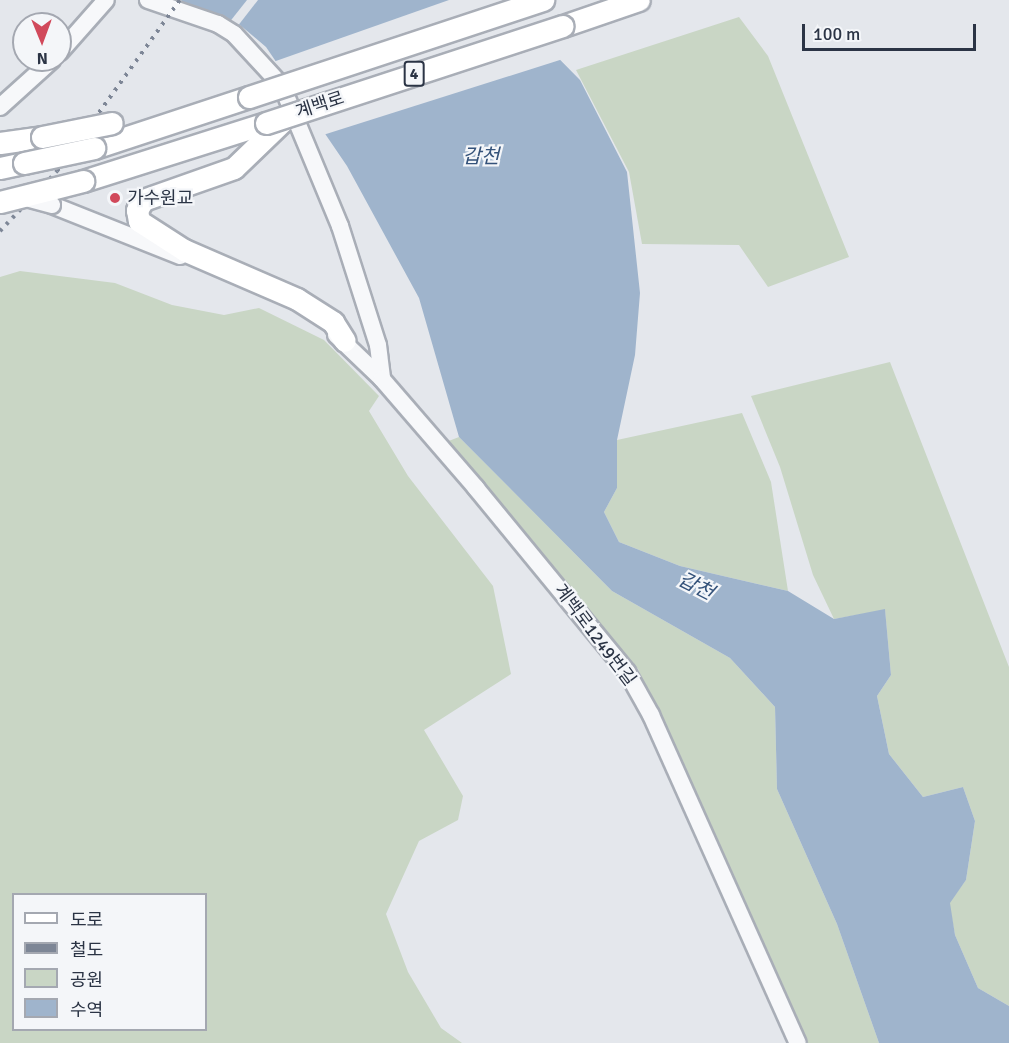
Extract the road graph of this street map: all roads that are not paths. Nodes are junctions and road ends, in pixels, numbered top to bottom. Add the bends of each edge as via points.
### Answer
1 (106, 0) edge
2 (148, 0) edge
3 (543, 0) edge
4 (639, 0) edge
5 (72, 38) edge
6 (39, 72) edge
7 (0, 107) edge
8 (269, 127) junction
9 (141, 133) junction
10 (0, 143) edge
11 (0, 168) edge
12 (26, 198) junction
13 (0, 202) edge
14 (345, 341) junction
15 (382, 379) junction
16 (798, 1043) edge

1 - 5 street
2 - 15 street via 226,29 262,60 282,87 340,226 378,345
3 - 9 main road, 계백로 / 4, bridge
4 - 8 main road, 계백로 / 4, bridge via 289,115
6 - 7 street
8 - 12 main road, 계백로 / 4, bridge
8 - 14 main road via 234,168 142,200 137,210 139,221 184,250 297,299 333,322
9 - 10 main road, bridge via 112,123
9 - 11 main road, 계백로 / 4, bridge via 94,148
12 - 13 main road, 계백로 / 4, bridge
12 - 14 street, 계백로1249번길, bridge via 52,205 287,301
14 - 15 street, 계백로1249번길
15 - 16 street, 계백로1249번길 via 627,672 651,715

